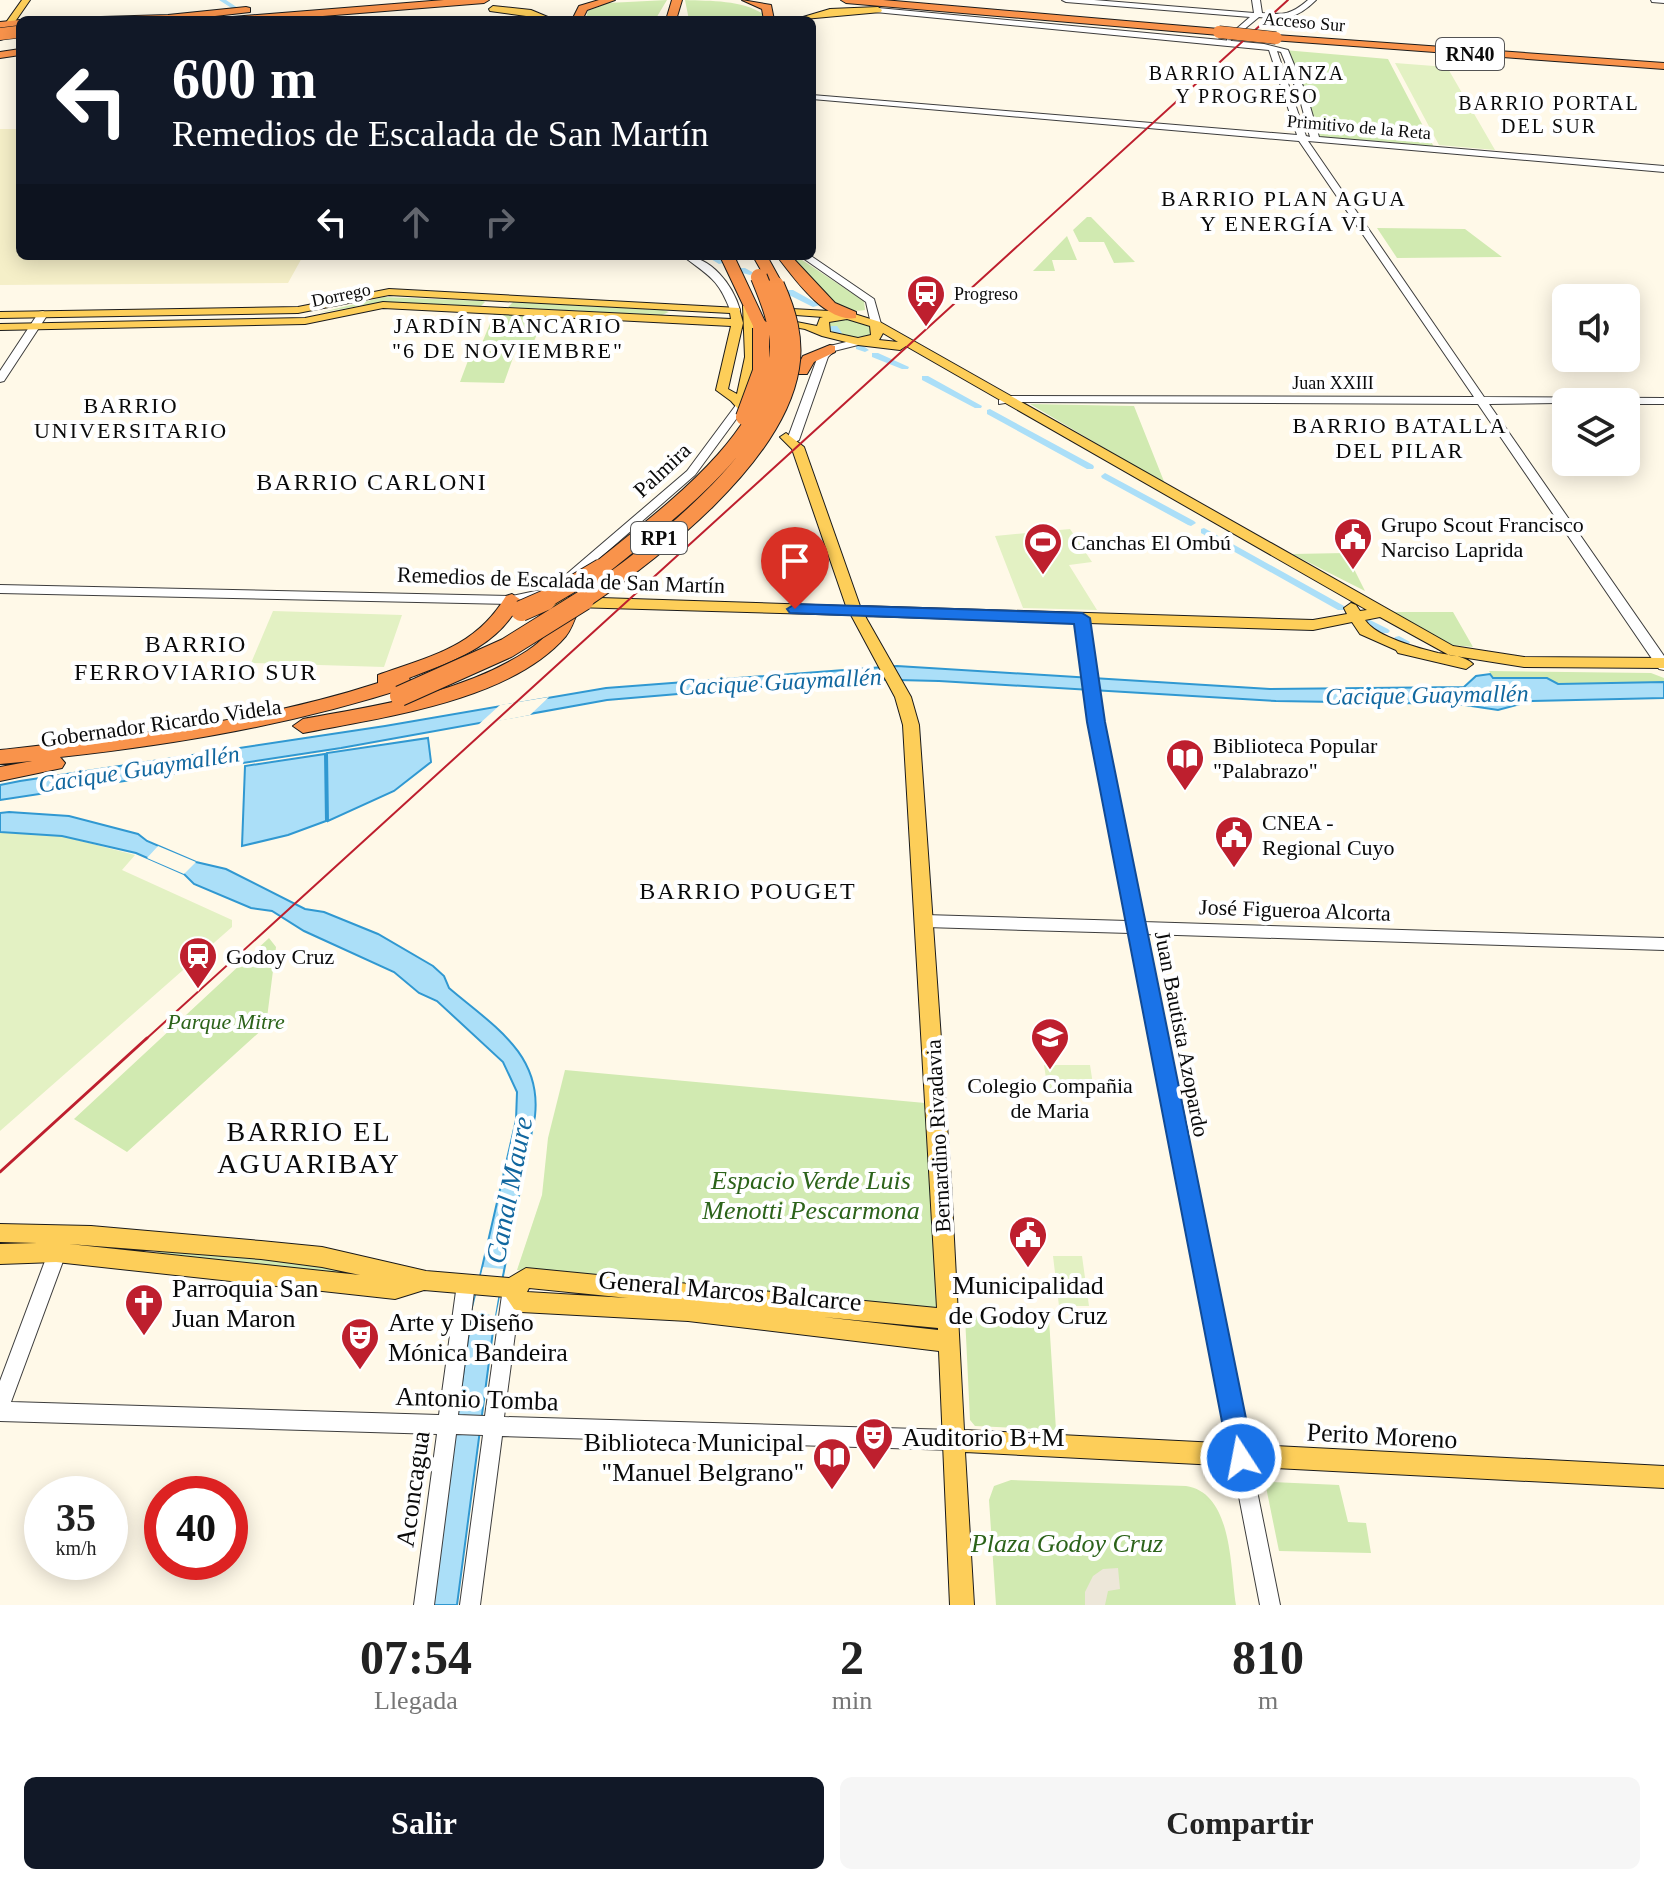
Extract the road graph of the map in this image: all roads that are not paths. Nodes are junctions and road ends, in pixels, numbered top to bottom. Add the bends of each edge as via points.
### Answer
1 (327, 0) edge
2 (365, 0) edge
3 (484, 0) edge
4 (610, 0) edge
5 (747, 0) edge
6 (846, 0) edge
7 (959, 0) edge
8 (1256, 0) edge
9 (1312, 0) edge
10 (1655, 0) edge
11 (1664, 1) edge
12 (1061, 2) edge
13 (493, 9) joint
14 (878, 10) junction
15 (235, 14) edge
16 (1258, 14) junction
17 (190, 16) edge
18 (206, 16) edge
19 (321, 16) edge
20 (540, 16) edge
21 (579, 16) edge
22 (768, 16) edge
23 (814, 16) edge
24 (1172, 19) junction
25 (1147, 25) junction
26 (1224, 28) junction
27 (1278, 33) junction
28 (15, 36) edge
29 (0, 38) edge
30 (1257, 41) junction
31 (1224, 44) junction
32 (1245, 46) junction
33 (0, 55) edge
34 (1664, 57) edge
35 (1664, 66) edge
36 (816, 97) edge
37 (1302, 138) junction
38 (1315, 139) junction
39 (1664, 169) edge
40 (694, 260) edge
41 (728, 260) edge
42 (749, 260) edge
43 (762, 260) edge
44 (788, 260) edge
45 (811, 260) edge
46 (871, 301) junction
47 (43, 314) junction
48 (0, 315) edge
49 (851, 315) junction
50 (749, 316) junction
51 (877, 325) junction
52 (0, 327) edge
53 (35, 327) junction
54 (828, 341) junction
55 (859, 342) junction
56 (0, 379) edge
57 (1483, 400) junction
58 (1006, 401) junction
59 (1664, 401) edge
60 (740, 407) junction
61 (752, 417) dead end
62 (790, 438) joint
63 (688, 493) junction
64 (680, 521) junction
65 (611, 560) junction
66 (0, 589) edge
67 (517, 605) junction
68 (578, 607) junction
69 (855, 611) junction
70 (1385, 615) junction
71 (1082, 618) junction
72 (1362, 626) junction
73 (1524, 662) junction
74 (1663, 664) edge
75 (401, 689) junction
76 (277, 719) junction
77 (303, 726) junction
78 (0, 756) edge
79 (54, 757) junction
80 (0, 772) edge
81 (925, 921) junction
82 (1136, 927) junction
83 (1664, 944) edge
84 (0, 1233) edge
85 (69, 1234) junction
86 (56, 1252) junction
87 (0, 1254) edge
88 (426, 1281) junction
89 (472, 1285) junction
90 (506, 1288) junction
91 (948, 1319) junction
92 (949, 1342) junction
93 (0, 1408) edge
94 (453, 1424) junction
95 (487, 1425) junction
96 (953, 1440) junction
97 (1241, 1458) junction
98 (1664, 1477) edge
99 (424, 1605) edge
100 (470, 1605) edge
101 (962, 1605) edge
102 (1270, 1605) edge

1 - 15 highway
2 - 15 highway
3 - 15 highway
4 - 21 highway via 583,8
5 - 22 highway via 767,7
6 - 25 highway, Acceso Sur / RN40
7 - 24 highway, Acceso Sur / RN40
8 - 16 street
9 - 27 street
10 - 11 street
12 - 16 street
12 - 24 highway
13 - 19 highway
13 - 20 main road
14 - 23 main road
14 - 25 highway
14 - 31 street
15 - 17 highway
15 - 18 highway
16 - 27 street
16 - 31 street
24 - 26 highway, Acceso Sur / RN40
25 - 26 highway, Acceso Sur / RN40
26 - 27 highway, Acceso Sur / RN40, bridge
27 - 30 street
27 - 30 street
27 - 32 street
27 - 34 highway, Acceso Sur / RN40
27 - 35 highway, Acceso Sur / RN40
27 - 37 street
27 - 38 street
28 - 29 highway
28 - 29 main road
28 - 33 highway
30 - 32 street
31 - 32 street
36 - 37 street, Primitivo de la Reta
37 - 38 street, Primitivo de la Reta
37 - 57 street
38 - 39 street, Primitivo de la Reta
40 - 50 street, Palmira via 715,275
41 - 50 highway
42 - 63 highway, Gobernador Ricardo Videla / RP1, bridge via 776,315 777,369 770,393 745,435
43 - 64 highway, Gobernador Ricardo Videla / RP1, bridge via 793,330 788,383 759,440
44 - 49 highway via 830,306
45 - 46 street
46 - 49 street via 869,311
46 - 51 street
47 - 48 main road, Dorrego
47 - 50 main road, Dorrego via 298,310 389,292
47 - 53 street
49 - 50 main road
49 - 51 main road
49 - 54 main road via 824,320
50 - 53 main road, Dorrego via 380,305 305,321
50 - 54 main road via 808,326
50 - 60 main road, Palmira via 751,357
50 - 60 main road via 722,385 724,394
50 - 63 highway, bridge via 761,371 750,404
51 - 55 main road via 877,337
51 - 58 main road
52 - 53 main road, Dorrego
53 - 56 street
54 - 55 main road
54 - 62 street
54 - 64 highway, bridge via 808,359 776,435 748,466
55 - 58 main road via 901,346
57 - 58 street, Juan XXIII
57 - 59 street, Juan XXIII
57 - 74 street
58 - 70 main road
58 - 72 main road via 1349,603
60 - 61 main road
60 - 67 street, Palmira via 691,473 556,589
62 - 69 main road, Bernardino Rivadavia
63 - 65 highway, Gobernador Ricardo Videla / RP1, bridge
64 - 68 highway, bridge
64 - 75 highway, Gobernador Ricardo Videla / RP1, bridge via 548,625 485,660
65 - 67 highway, bridge via 555,596
65 - 75 highway, Gobernador Ricardo Videla / RP1, bridge via 527,624
66 - 67 street, Remedios de Escalada de San Martín
67 - 68 main road, Remedios de Escalada de San Martín
67 - 76 highway via 477,640
68 - 69 main road, Remedios de Escalada de San Martín
68 - 77 highway via 562,632 541,650 498,674 427,700
69 - 71 main road, Remedios de Escalada de San Martín
69 - 81 main road, Bernardino Rivadavia via 906,704 911,725
70 - 72 main road
70 - 72 main road via 1395,623 1393,632
70 - 73 main road via 1453,652
71 - 72 main road, Remedios de Escalada de San Martín
71 - 82 street, Juan Bautista Azopardo
72 - 73 main road, Remedios de Escalada de San Martín via 1441,660 1494,666
73 - 74 main road
75 - 76 highway, Gobernador Ricardo Videla / RP1
75 - 77 highway, Gobernador Ricardo Videla / RP1
76 - 79 highway, Gobernador Ricardo Videla / RP1
77 - 79 highway, Gobernador Ricardo Videla / RP1 via 230,741
78 - 79 highway
79 - 80 highway
81 - 82 street, José Figueroa Alcorta
81 - 91 main road, Bernardino Rivadavia
82 - 83 street, José Figueroa Alcorta
82 - 97 street, Juan Bautista Azopardo
84 - 85 main road, General Marcos Balcarce
85 - 86 street
85 - 88 main road, General Marcos Balcarce via 322,1257
86 - 87 main road, General Marcos Balcarce
86 - 88 main road, General Marcos Balcarce via 395,1289
86 - 93 street
88 - 89 main road, General Marcos Balcarce
89 - 90 main road, General Marcos Balcarce
89 - 94 street, Aconcagua
90 - 91 main road, General Marcos Balcarce via 526,1278
90 - 92 main road, General Marcos Balcarce via 521,1302 688,1311
90 - 95 street
91 - 92 main road, Bernardino Rivadavia
92 - 96 main road, Bernardino Rivadavia
93 - 94 street, Antonio Tomba
94 - 95 street, Antonio Tomba
94 - 99 street, Aconcagua
95 - 96 street, Antonio Tomba
95 - 100 street
96 - 97 main road, Perito Moreno
96 - 101 main road, Bernardino Rivadavia
97 - 98 main road, Perito Moreno
97 - 102 street, Juan Bautista Azopardo

